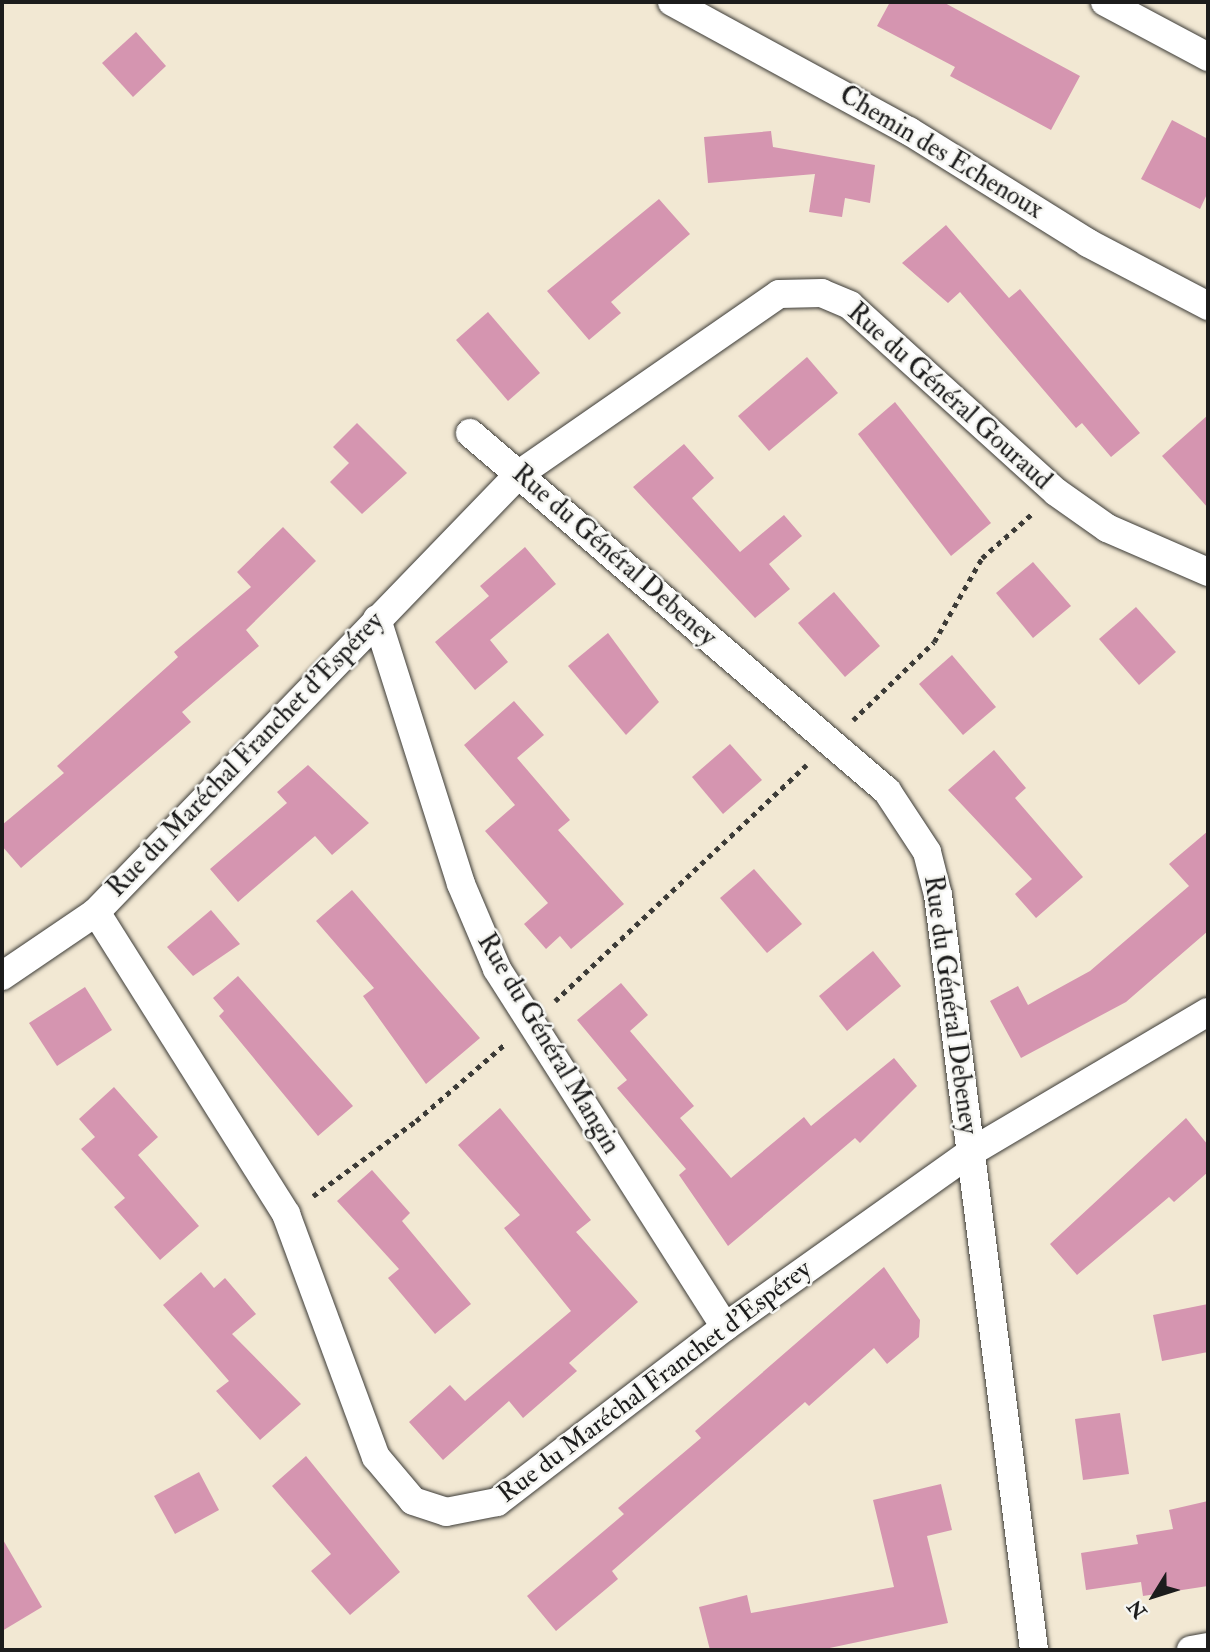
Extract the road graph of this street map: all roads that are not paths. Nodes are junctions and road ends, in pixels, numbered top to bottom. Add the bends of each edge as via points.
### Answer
1 (672, 2) edge
2 (1107, 2) edge
3 (1208, 57) edge
4 (1208, 306) edge
5 (470, 433) dead end
6 (519, 474) junction
7 (1208, 572) edge
8 (377, 619) junction
9 (96, 912) junction
10 (2, 976) edge
11 (1208, 1012) edge
12 (971, 1152) junction
13 (725, 1327) junction
14 (1208, 1647) edge
15 (1034, 1650) edge
16 (1191, 1650) edge

1 - 4 street, Chemin des Echenoux via 909,131 1088,243
2 - 3 street
5 - 6 street, Rue du Général Debeney
6 - 7 street, Rue du Général Gouraud via 763,302 799,292 850,305 1056,492 1152,552
6 - 8 street, Rue du Maréchal Franchet d'Espérey
6 - 12 street, Rue du Général Debeney via 887,791 927,852 938,895
8 - 9 street, Rue du Maréchal Franchet d'Espérey
8 - 13 street, Rue du Général Mangin via 465,895 529,1023
9 - 10 street
9 - 13 street, Rue du Maréchal Franchet d'Espérey via 286,1214 376,1457 413,1501 446,1512 497,1502
11 - 12 street
12 - 13 street, Rue du Maréchal Franchet d'Espérey
12 - 15 street, Rue du Général Debeney
14 - 16 street

